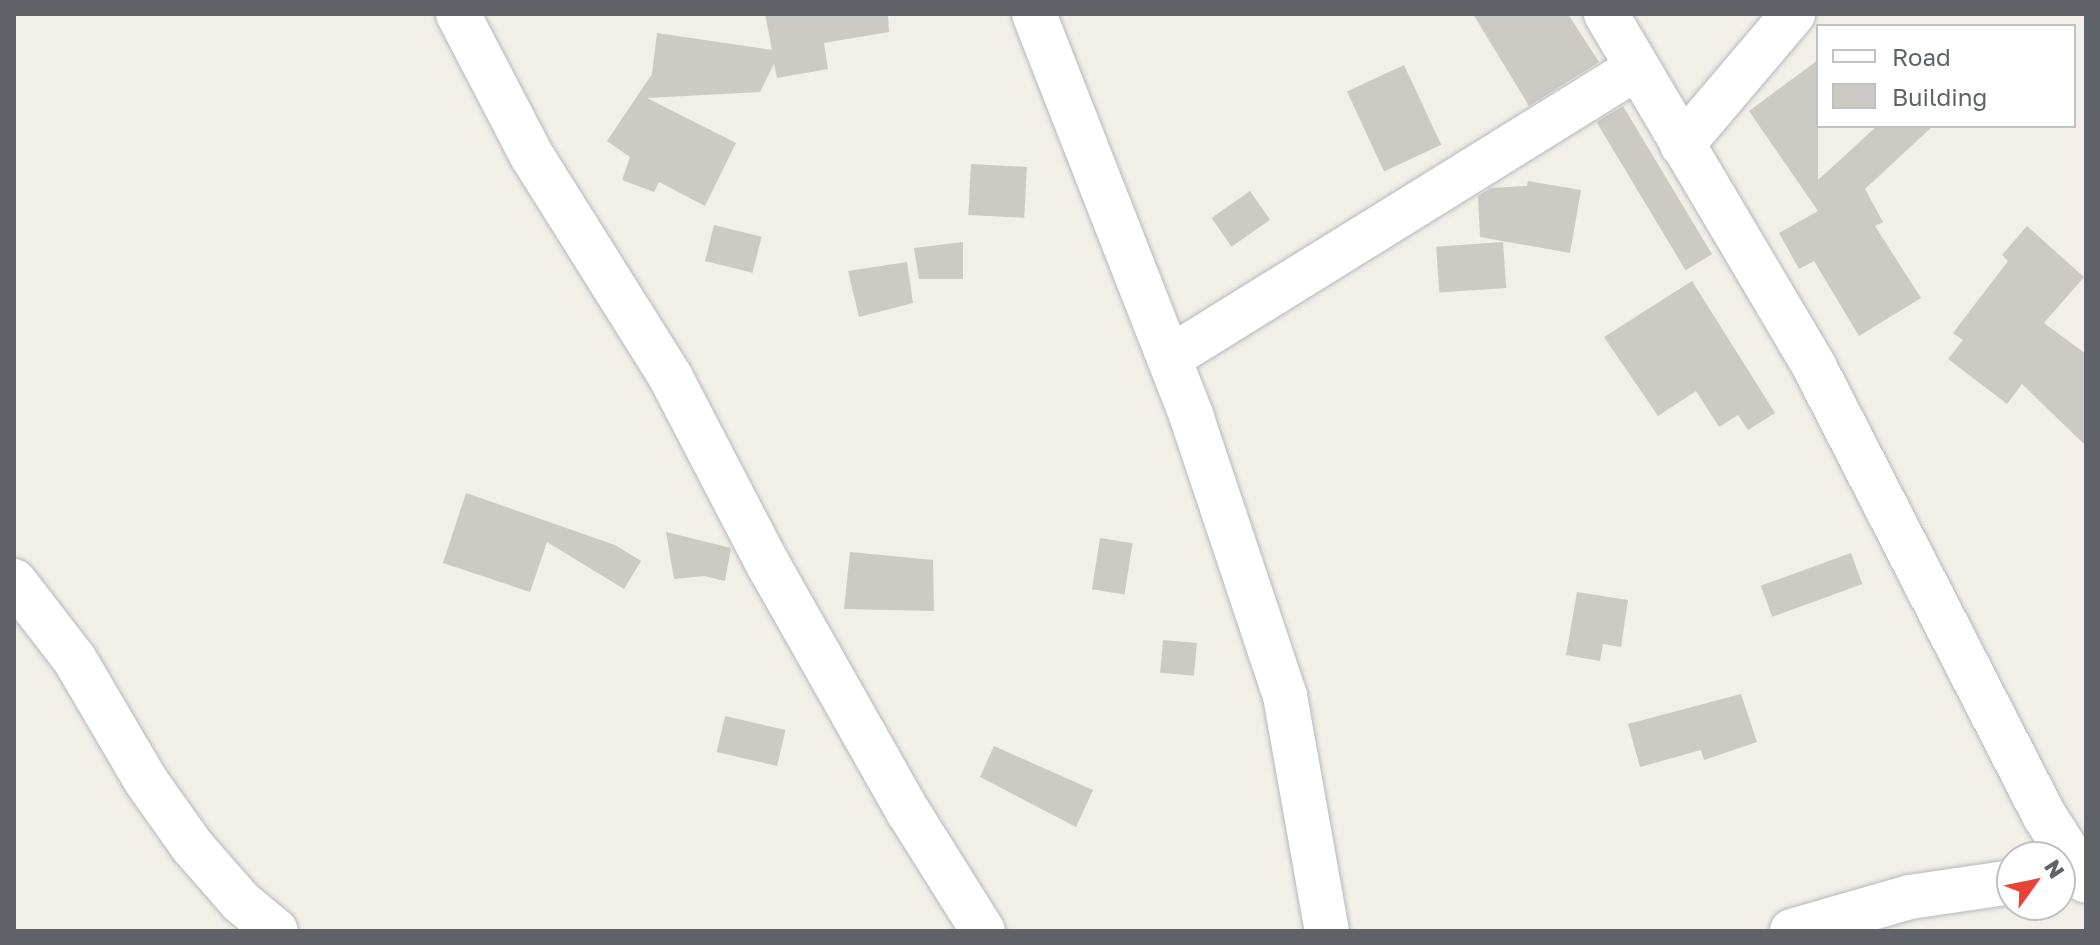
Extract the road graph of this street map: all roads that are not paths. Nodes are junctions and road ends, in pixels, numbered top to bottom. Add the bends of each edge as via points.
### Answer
1 (458, 14) edge
2 (1034, 14) edge
3 (1606, 14) edge
4 (1793, 14) edge
5 (1637, 68) junction
6 (1682, 145) junction
7 (1169, 358) junction
8 (14, 581) edge
9 (2079, 878) edge
10 (1996, 884) edge
11 (276, 931) edge
12 (983, 931) edge
13 (1327, 931) edge
14 (1792, 931) edge

1 - 12 street via 532,156 671,378 769,566 909,813
2 - 7 street
3 - 5 street
4 - 6 street
5 - 6 street
5 - 7 street
6 - 9 street via 1815,368
7 - 13 street via 1285,696
8 - 11 street via 75,660 146,781 192,846 241,902
10 - 14 street via 1910,897

